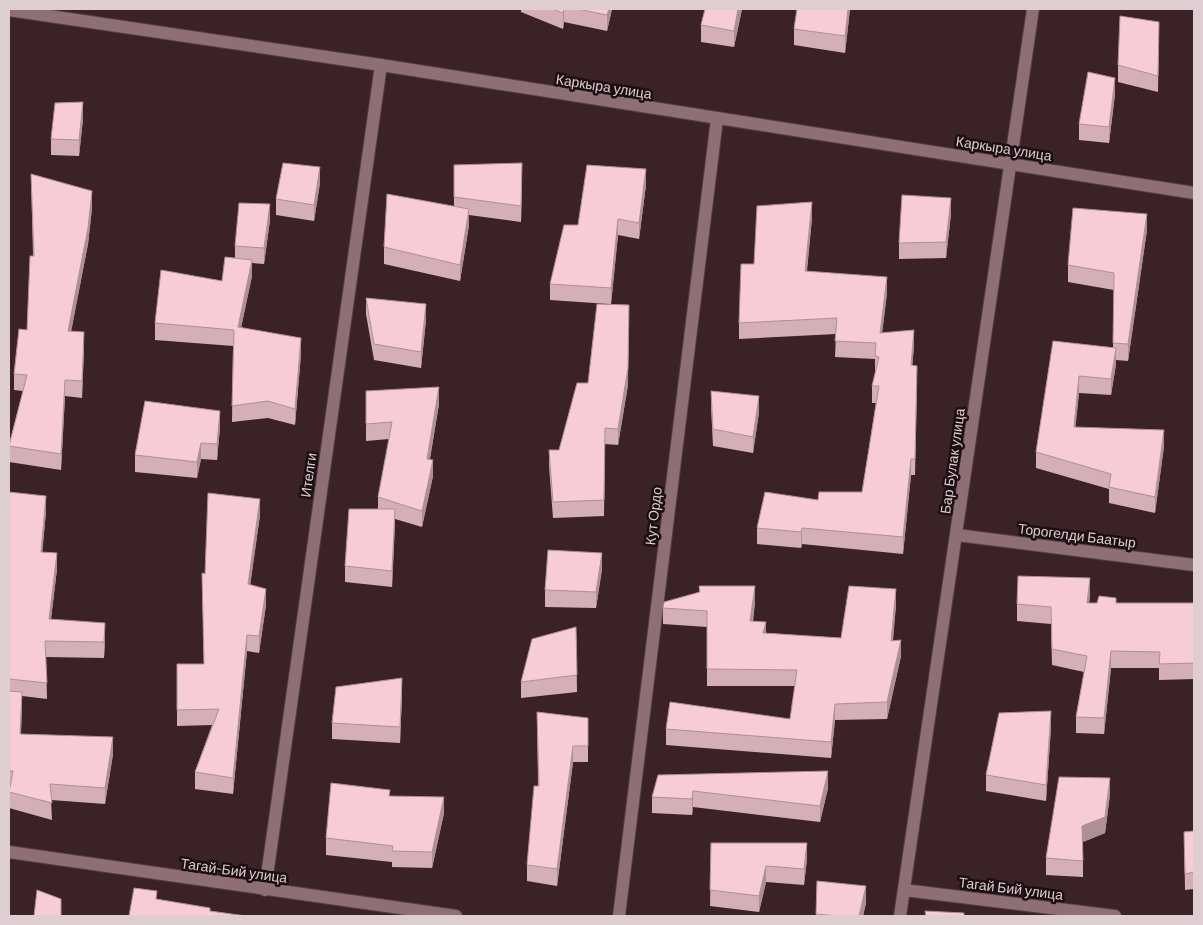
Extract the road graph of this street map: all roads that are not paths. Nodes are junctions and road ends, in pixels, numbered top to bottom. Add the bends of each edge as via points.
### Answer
1 (1033, 9) edge
2 (9, 12) edge
3 (381, 65) junction
4 (717, 119) junction
5 (1009, 164) junction
6 (1194, 193) edge
7 (957, 535) junction
8 (1194, 564) edge
9 (9, 852) edge
10 (265, 890) junction
11 (904, 890) junction
12 (456, 916) edge
13 (620, 916) edge
14 (900, 916) edge
15 (1115, 916) edge

1 - 5 street, Бар Булак улица
2 - 3 street, Каркыра улица
3 - 4 street, Каркыра улица
3 - 10 street, Ителги
4 - 5 street, Каркыра улица
4 - 13 street, Кут Ордо
5 - 6 street, Каркыра улица
5 - 7 street, Бар Булак улица
7 - 8 street, Торогелди Баатыр
7 - 11 street, Бар Булак улица
9 - 10 street, Тагай-Бий улица
10 - 12 street, Тагай-Бий улица
11 - 14 street, Бар Булак улица
11 - 15 street, Тагай Бий улица

